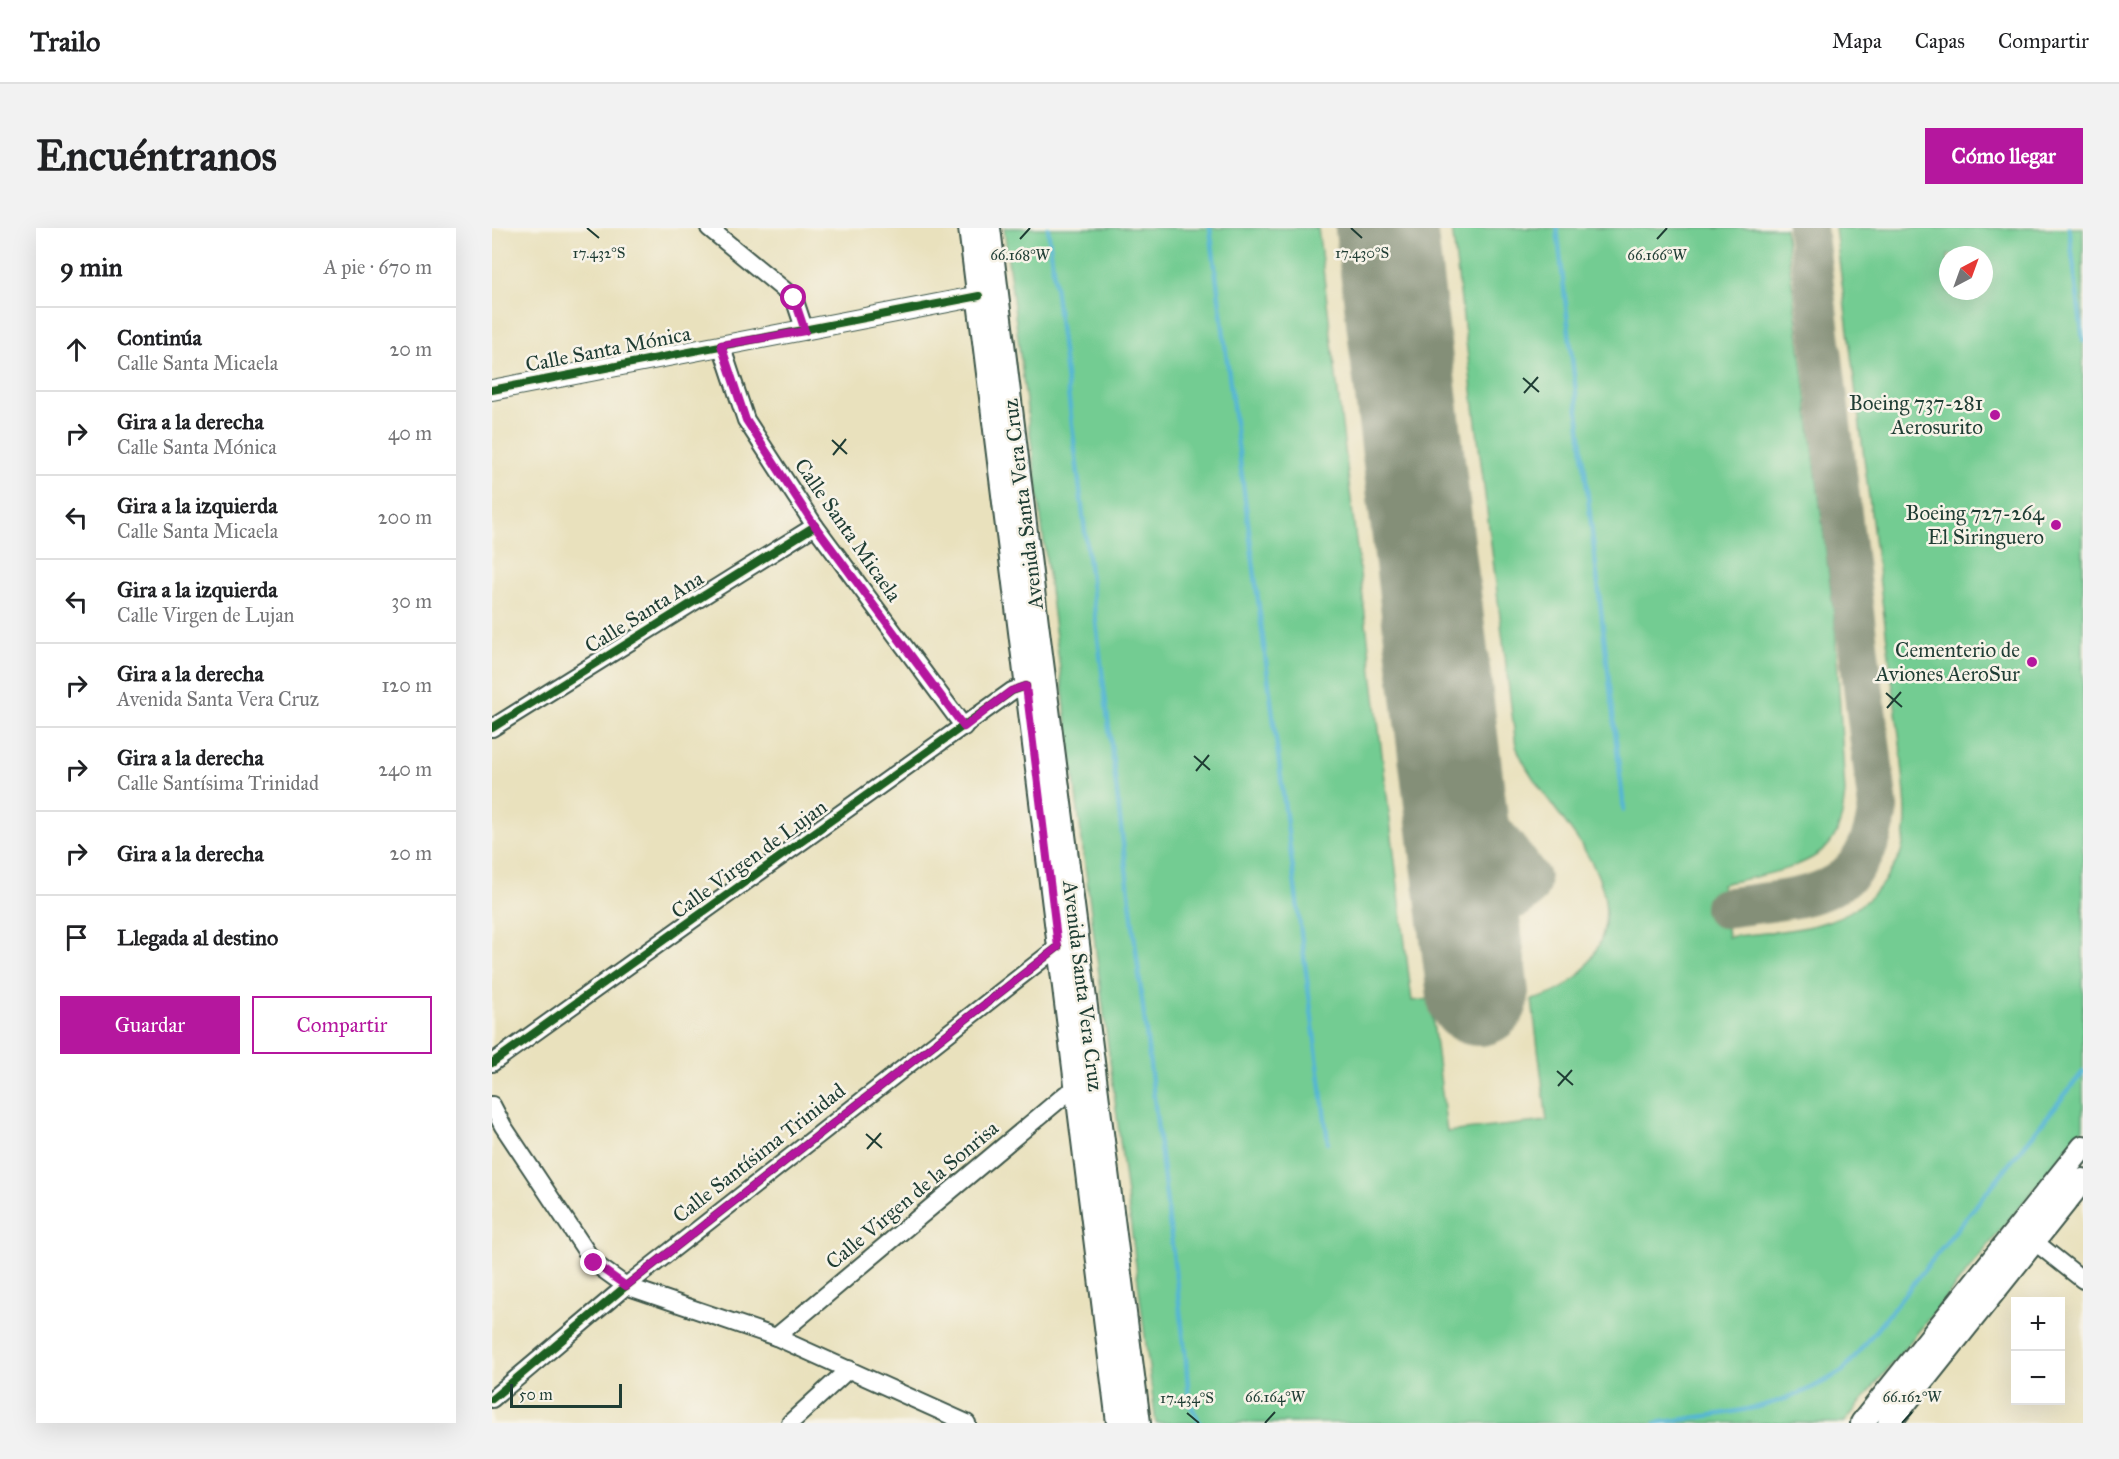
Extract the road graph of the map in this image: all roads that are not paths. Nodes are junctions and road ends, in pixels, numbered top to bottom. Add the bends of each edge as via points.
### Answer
1 (709, 228) edge
2 (970, 228) edge
3 (989, 228) edge
4 (979, 296) junction
5 (805, 331) junction
6 (721, 345) junction
7 (492, 390) edge
8 (815, 526) junction
9 (1026, 686) junction
10 (964, 727) junction
11 (492, 728) edge
12 (1058, 947) junction
13 (492, 1063) edge
14 (1077, 1089) junction
15 (492, 1105) edge
16 (497, 1131) edge
17 (2083, 1147) edge
18 (2083, 1180) edge
19 (2026, 1235) junction
20 (2083, 1281) edge
21 (626, 1286) junction
22 (776, 1337) junction
23 (849, 1369) junction
24 (492, 1399) edge
25 (790, 1423) edge
26 (967, 1423) edge
27 (1118, 1423) edge
28 (1139, 1423) edge
29 (1862, 1423) edge
30 (1889, 1423) edge

1 - 5 street via 794,298
2 - 4 main road, Avenida Santa Vera Cruz
3 - 28 main road, Avenida Santa Vera Cruz
4 - 5 street, Calle Santa Mónica
4 - 9 main road, Avenida Santa Vera Cruz
5 - 6 street, Calle Santa Mónica
6 - 7 street, Calle Santa Mónica
6 - 8 street, Calle Santa Micaela via 746,420
8 - 10 street, Calle Santa Micaela
8 - 11 street, Calle Santa Ana
9 - 10 street, Calle Virgen de Lujan via 1011,691
9 - 12 main road, Avenida Santa Vera Cruz
10 - 13 street, Calle Virgen de Lujan
12 - 14 main road, Avenida Santa Vera Cruz
12 - 21 street, Calle Santísima Trinidad
14 - 22 street, Calle Virgen de la Sonrisa via 1066,1094
14 - 27 main road, Avenida Santa Vera Cruz
15 - 16 street
16 - 21 street via 594,1263
17 - 19 main road
18 - 19 main road
19 - 20 street
19 - 29 main road
19 - 30 main road
21 - 22 street
21 - 24 street, Calle Santísima Trinidad
22 - 23 street
23 - 25 street
23 - 26 street

